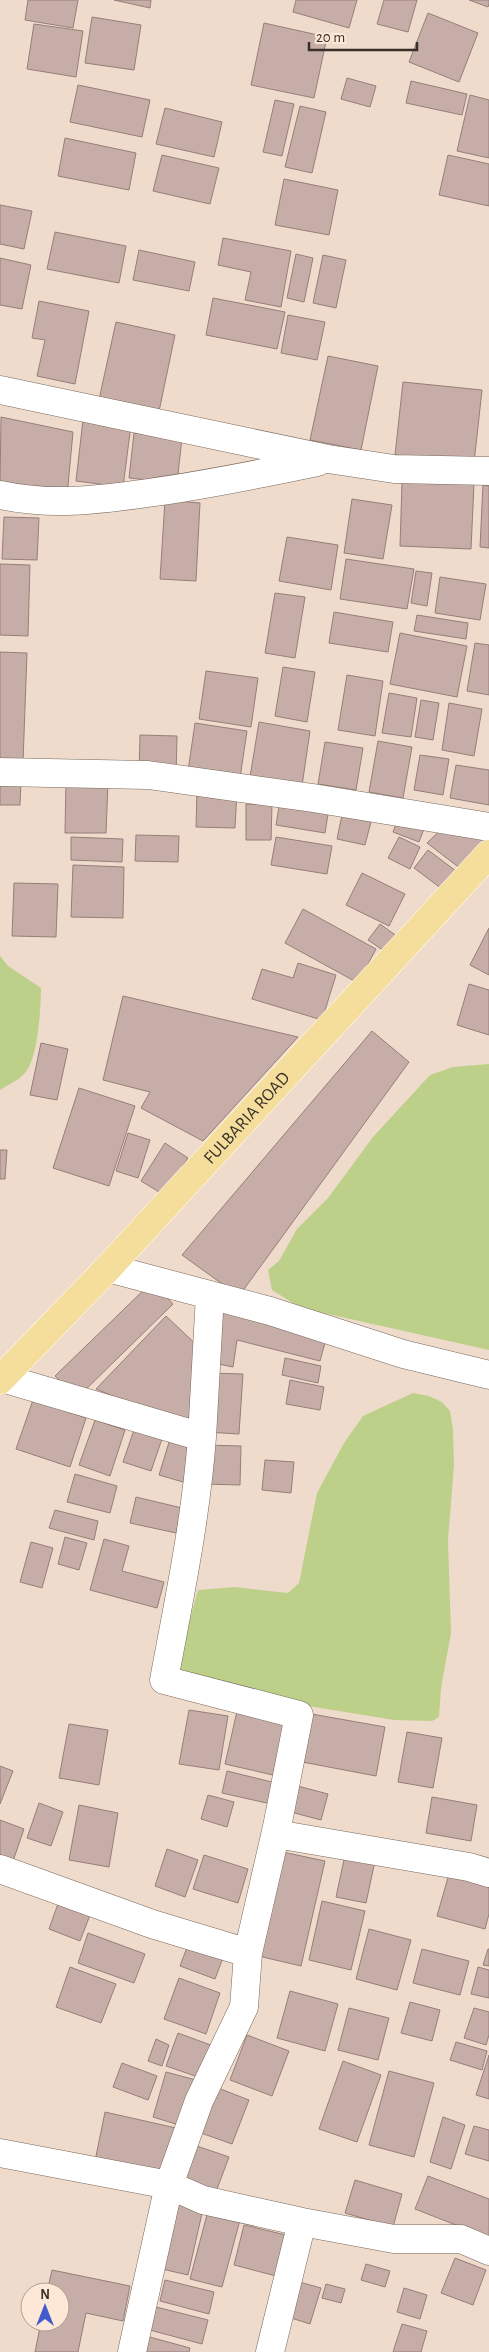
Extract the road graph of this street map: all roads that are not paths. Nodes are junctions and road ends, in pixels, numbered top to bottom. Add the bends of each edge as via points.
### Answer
1 (0, 390) edge
2 (328, 459) junction
3 (489, 471) edge
4 (0, 495) edge
5 (0, 772) edge
6 (489, 827) edge
7 (489, 854) edge
8 (108, 1268) junction
9 (210, 1295) junction
10 (489, 1375) edge
11 (1, 1379) edge
12 (202, 1437) junction
13 (276, 1834) junction
14 (0, 1869) edge
15 (489, 1873) edge
16 (248, 1953) junction
17 (0, 2153) edge
18 (169, 2185) junction
19 (302, 2222) junction
20 (489, 2251) edge
21 (132, 2352) edge
22 (270, 2352) edge

1 - 2 street
2 - 3 street via 394,469
2 - 4 street via 208,485 85,502
5 - 6 street via 148,775
7 - 8 main road, FULBARIA ROAD
8 - 9 street
8 - 11 main road, FULBARIA ROAD
9 - 10 street via 403,1354
9 - 12 street
11 - 12 street
12 - 13 street via 183,1577 164,1680 299,1715
13 - 15 street
13 - 16 street
14 - 16 street via 152,1924
16 - 18 street via 244,2007 199,2101
17 - 18 street
18 - 19 street via 203,2200
18 - 21 street
19 - 20 street via 394,2239 460,2240
19 - 22 street

